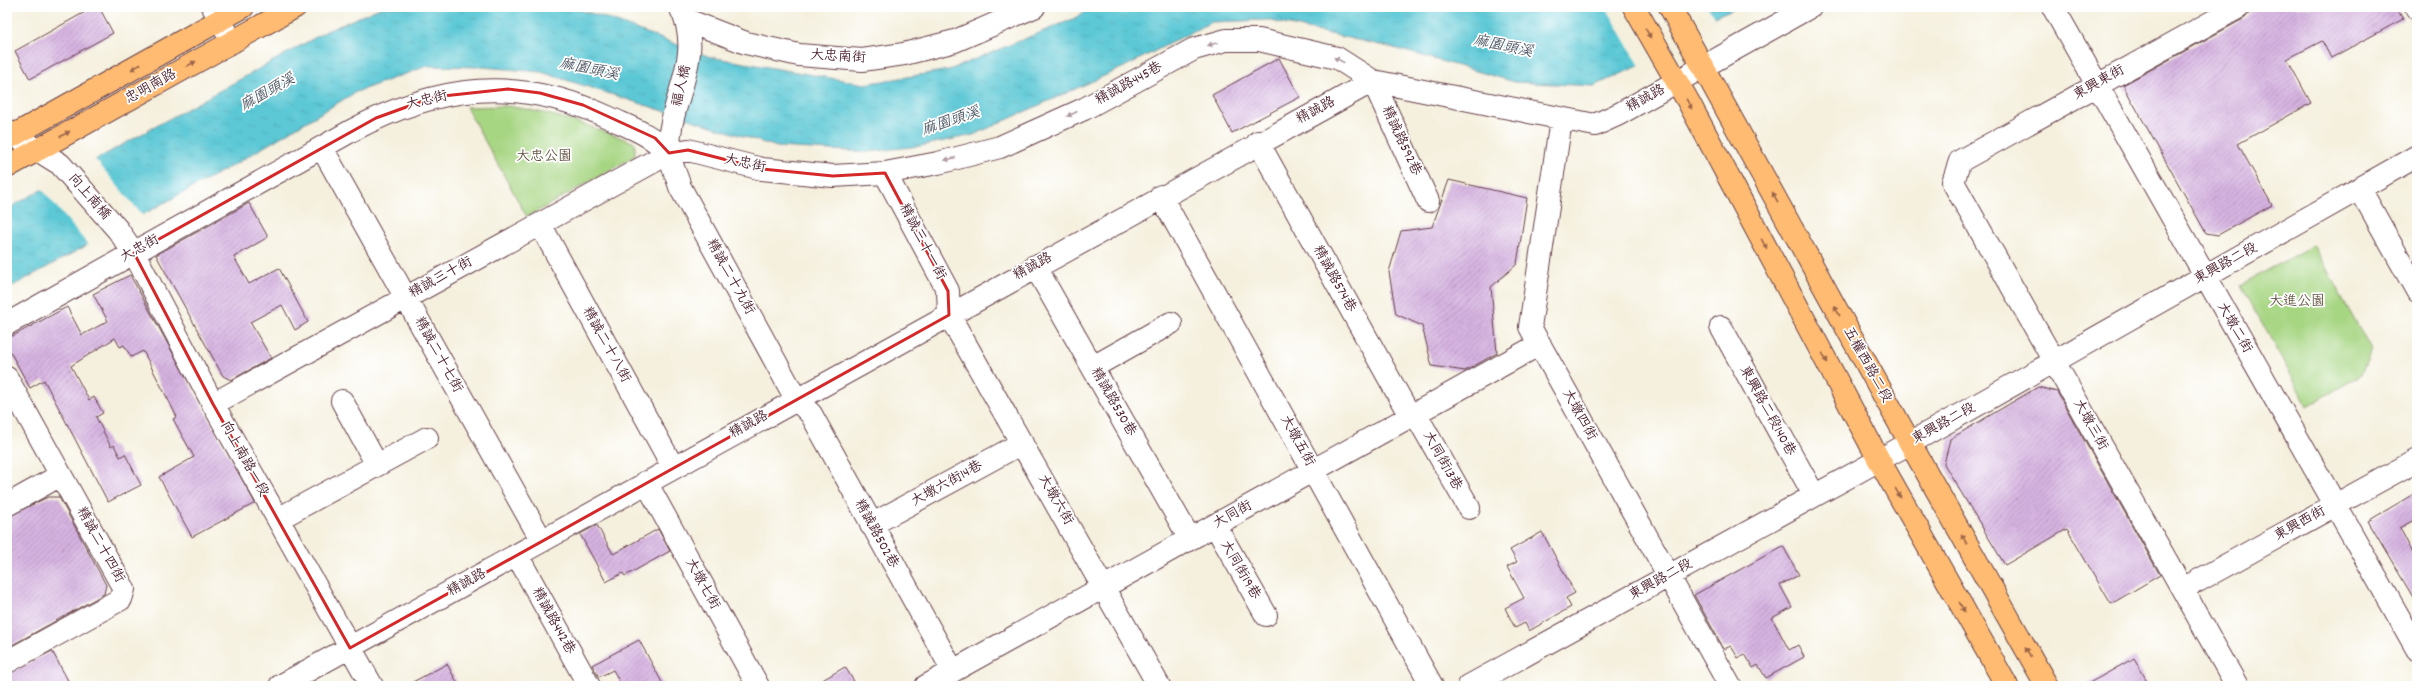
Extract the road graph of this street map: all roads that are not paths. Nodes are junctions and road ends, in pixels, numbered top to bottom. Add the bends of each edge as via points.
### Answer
1 (243, 7) edge
2 (295, 7) edge
3 (1034, 7) edge
4 (1634, 7) edge
5 (1670, 7) edge
6 (1810, 7) edge
7 (2053, 7) edge
8 (2239, 7) edge
9 (683, 13) edge
10 (216, 14) edge
11 (232, 42) junction
12 (1703, 66) junction
13 (1373, 80) junction
14 (1676, 82) junction
15 (2096, 84) junction
16 (1562, 120) junction
17 (9, 135) edge
18 (1258, 142) junction
19 (322, 148) junction
20 (38, 150) junction
21 (669, 153) junction
22 (2417, 156) edge
23 (1960, 161) joint
24 (7, 167) edge
25 (884, 173) junction
26 (2360, 189) junction
27 (1161, 196) junction
28 (1428, 201) dead end
29 (540, 224) junction
30 (118, 230) joint
31 (134, 253) junction
32 (1035, 266) junction
33 (2204, 277) junction
34 (2417, 291) edge
35 (406, 298) junction
36 (949, 315) junction
37 (1171, 323) dead end
38 (7, 324) edge
39 (1721, 327) dead end
40 (1540, 344) junction
41 (2055, 362) junction
42 (1093, 367) junction
43 (7, 378) edge
44 (796, 398) junction
45 (342, 401) dead end
46 (213, 404) junction
47 (1413, 415) junction
48 (427, 438) dead end
49 (1022, 443) junction
50 (1910, 443) junction
51 (1879, 460) junction
52 (2417, 460) edge
53 (377, 465) junction
54 (673, 467) junction
55 (1313, 470) junction
56 (61, 475) junction
57 (646, 482) junction
58 (1814, 495) junction
59 (2336, 504) junction
60 (7, 505) edge
61 (1469, 508) dead end
62 (278, 519) junction
63 (871, 525) junction
64 (1215, 525) junction
65 (1190, 539) junction
66 (542, 541) junction
67 (517, 555) junction
68 (1668, 576) junction
69 (1104, 587) junction
70 (2183, 589) junction
71 (1266, 615) dead end
72 (350, 648) junction
73 (2417, 649) edge
74 (7, 662) edge
75 (953, 671) junction
76 (280, 686) edge
77 (372, 686) edge
78 (589, 686) edge
79 (758, 686) edge
80 (926, 686) edge
81 (1159, 686) edge
82 (1432, 686) edge
83 (1469, 686) edge
84 (1730, 686) edge
85 (2007, 686) edge
86 (2047, 686) edge
87 (2237, 686) edge

1 - 10 main road, 忠明南路
2 - 11 main road, 忠明南路
3 - 9 street, 大忠南街 via 955,41 904,54 862,60 799,55 753,45
4 -> 14 main road
5 - 12 main road, 五權西路二段
6 - 12 street, 精誠路
7 - 15 street, 大墩二街
8 - 15 street, 東興東街
9 - 21 street, 福人橋 via 691,46 671,130
10 - 11 street
10 -> 17 main road, 忠明南路
20 -> 11 main road, 忠明南路
12 - 14 street, 精誠路
50 -> 12 main road, 五權西路二段
13 - 16 street, 精誠路
13 - 18 street, 精誠路
13 -> 25 street, 精誠路445巷 via 1337,58 1259,40 1226,40 1194,49 1084,109 1000,146
13 - 28 street, 精誠路592巷
14 - 16 street, 精誠路 via 1595,125
14 -> 51 main road
15 - 23 street, 東興東街
15 - 33 street, 大墩二街
16 - 40 street, 大墩四街 via 1530,327
17 - 20 street
18 - 27 street, 精誠路
18 - 47 street, 精誠路574巷
19 - 21 street, 大忠街 via 376,118 434,97 508,90 540,93 583,105 655,138
19 - 31 street, 大忠街
19 - 35 street, 精誠二十七街
20 - 24 main road, 忠明南路
20 - 30 street, 向上南橋 via 60,164
21 - 25 street, 大忠街 via 688,150 762,169 833,176
21 - 29 street, 精誠三十街
21 - 44 street, 精誠二十九街 via 680,187
22 - 26 street, 東興路二段
23 - 41 street, 大墩三街 via 1953,182
25 - 36 street, 精誠三十一街 via 948,291
26 - 33 street, 東興路二段
26 - 34 street
27 - 32 street, 精誠路
27 - 55 street, 大墩五街
29 - 35 street, 精誠三十街
29 - 54 street, 精誠二十八街
30 - 31 street, 向上南路一段
31 - 38 street, 大忠街
31 - 46 street, 向上南路一段
32 - 36 street, 精誠路
32 - 42 street, 精誠路530巷
33 - 41 street, 東興路二段
33 - 59 street, 大墩二街
35 - 46 street, 精誠三十街
35 - 66 street, 精誠二十七街
36 - 44 street, 精誠路
36 - 49 street, 大墩六街
37 - 42 street
39 - 58 street, 東興路二段140巷
40 - 47 street, 大同街
40 - 68 street, 大墩四街
41 - 50 street, 東興路二段
41 - 70 street, 大墩三街
42 - 65 street, 精誠路530巷
43 - 56 street, 精誠二十四街
44 - 54 street, 精誠路
44 - 63 street, 精誠路502巷 via 811,414
45 - 53 street
46 - 62 street, 向上南路一段
47 - 55 street, 大同街
47 - 61 street, 大同街13巷
48 - 53 street
49 - 63 street, 大墩六街14巷
49 - 69 street, 大墩六街
50 - 51 street, 東興路二段
86 -> 50 main road, 五權西路二段
51 - 58 street, 東興路二段
51 -> 85 main road
52 - 59 street, 東興西街
53 - 62 street
54 - 57 street, 精誠路
55 - 64 street, 大同街
55 - 82 street, 大墩五街
56 - 60 street
56 - 74 street, 精誠二十四街 via 124,589 121,599
57 - 66 street, 精誠路
57 - 79 street, 大墩七街
58 - 68 street, 東興路二段
59 - 70 street, 東興西街
59 - 73 street, 大墩二街
62 - 72 street, 向上南路一段
63 - 75 street, 精誠路502巷
64 - 65 street, 大同街
64 - 71 street, 大同街19巷
65 - 69 street, 大同街
66 - 67 street, 精誠路
67 - 72 street, 精誠路
67 - 78 street, 精誠路442巷
68 - 83 street, 東興路二段
68 - 84 street, 大墩四街
69 - 75 street, 大同街
69 - 81 street, 大墩六街
70 - 87 street, 大墩三街
72 - 76 street, 精誠路
72 - 77 street, 向上南路一段
75 - 80 street, 大同街

